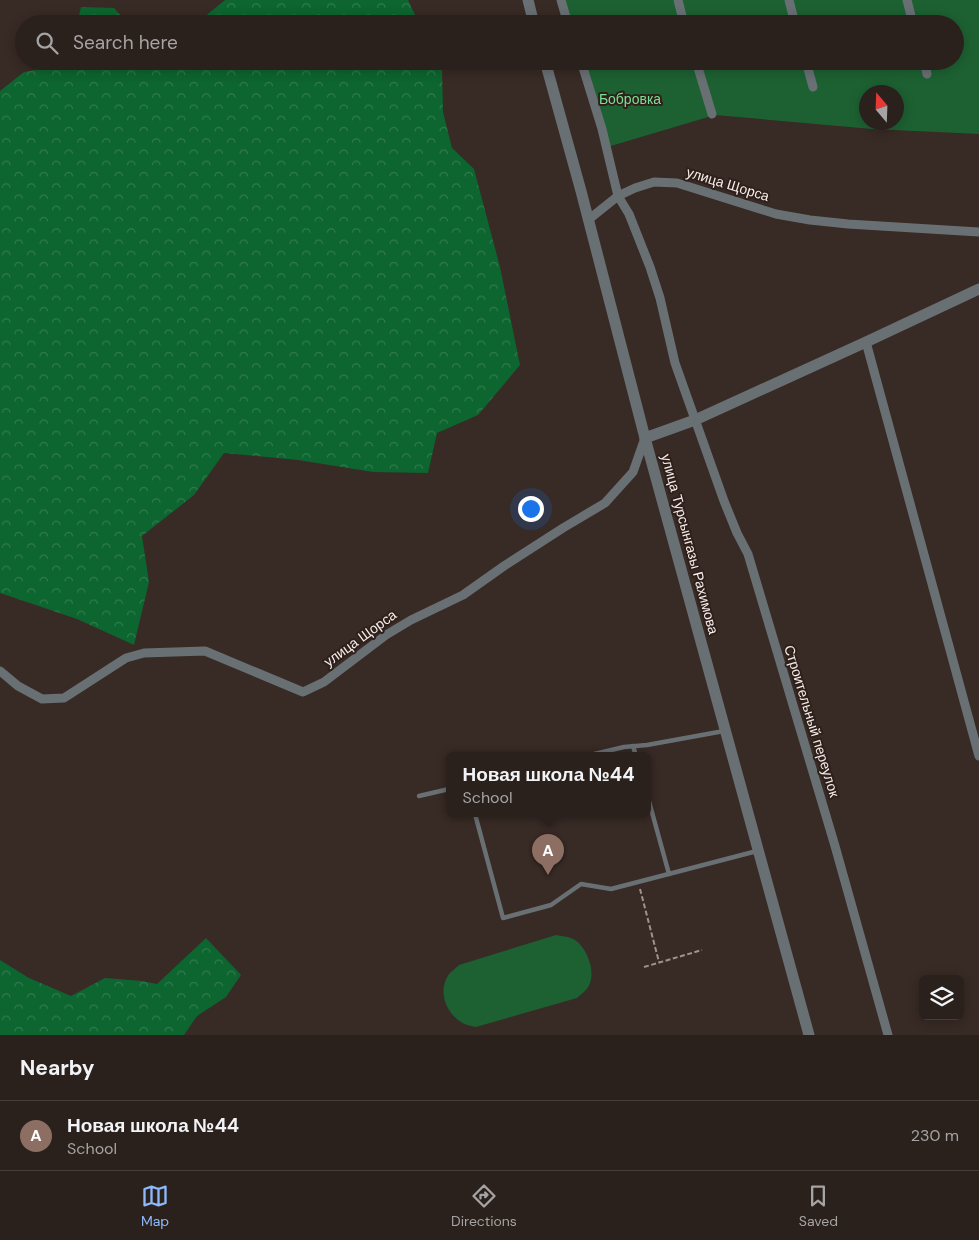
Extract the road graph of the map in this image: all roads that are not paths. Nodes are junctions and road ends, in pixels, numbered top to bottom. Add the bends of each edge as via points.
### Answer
1 (528, 0) edge
2 (561, 0) edge
3 (678, 0) edge
4 (789, 0) edge
5 (907, 0) edge
6 (532, 15) edge
7 (565, 15) edge
8 (682, 15) edge
9 (793, 15) edge
10 (911, 15) edge
11 (547, 70) edge
12 (584, 70) edge
13 (699, 70) edge
14 (808, 70) edge
15 (926, 70) edge
16 (927, 74) dead end
17 (813, 87) dead end
18 (712, 114) dead end
19 (618, 196) junction
20 (588, 220) junction
21 (979, 232) edge
22 (979, 289) edge
23 (866, 342) junction
24 (696, 420) junction
25 (645, 438) junction
26 (0, 671) edge
27 (726, 731) junction
28 (633, 746) junction
29 (603, 752) edge
30 (635, 752) edge
31 (979, 756) edge
32 (446, 790) edge
33 (419, 796) dead end
34 (651, 809) edge
35 (475, 817) edge
36 (758, 850) junction
37 (669, 874) junction
38 (809, 1035) edge
39 (888, 1035) edge

1 - 6 street
2 - 7 street
3 - 8 street
4 - 9 street
5 - 10 street
11 - 20 street, улица Турсынгазы Рахимова
12 - 19 street
13 - 18 street
14 - 17 street
15 - 16 street
19 - 20 street, улица Щорса
19 - 21 street, улица Щорса via 654,182 677,183 776,214 810,220
19 - 24 street via 629,214 650,267 675,362
20 - 25 street, улица Турсынгазы Рахимова
22 - 23 street
23 - 24 street
23 - 31 street
24 - 25 street
24 - 39 street, Строительный переулок via 724,501 748,554
25 - 26 street, улица Щорса via 633,472 605,503 463,595 386,634 324,682 303,692 205,651 144,653 126,658 64,698 42,699
25 - 27 street, улица Турсынгазы Рахимова
27 - 28 lane
27 - 36 street, улица Турсынгазы Рахимова
28 - 29 lane
28 - 30 lane
32 - 33 lane
34 - 37 lane
35 - 37 lane via 503,918 551,905 581,884 611,888
36 - 37 lane
36 - 38 street, улица Турсынгазы Рахимова

